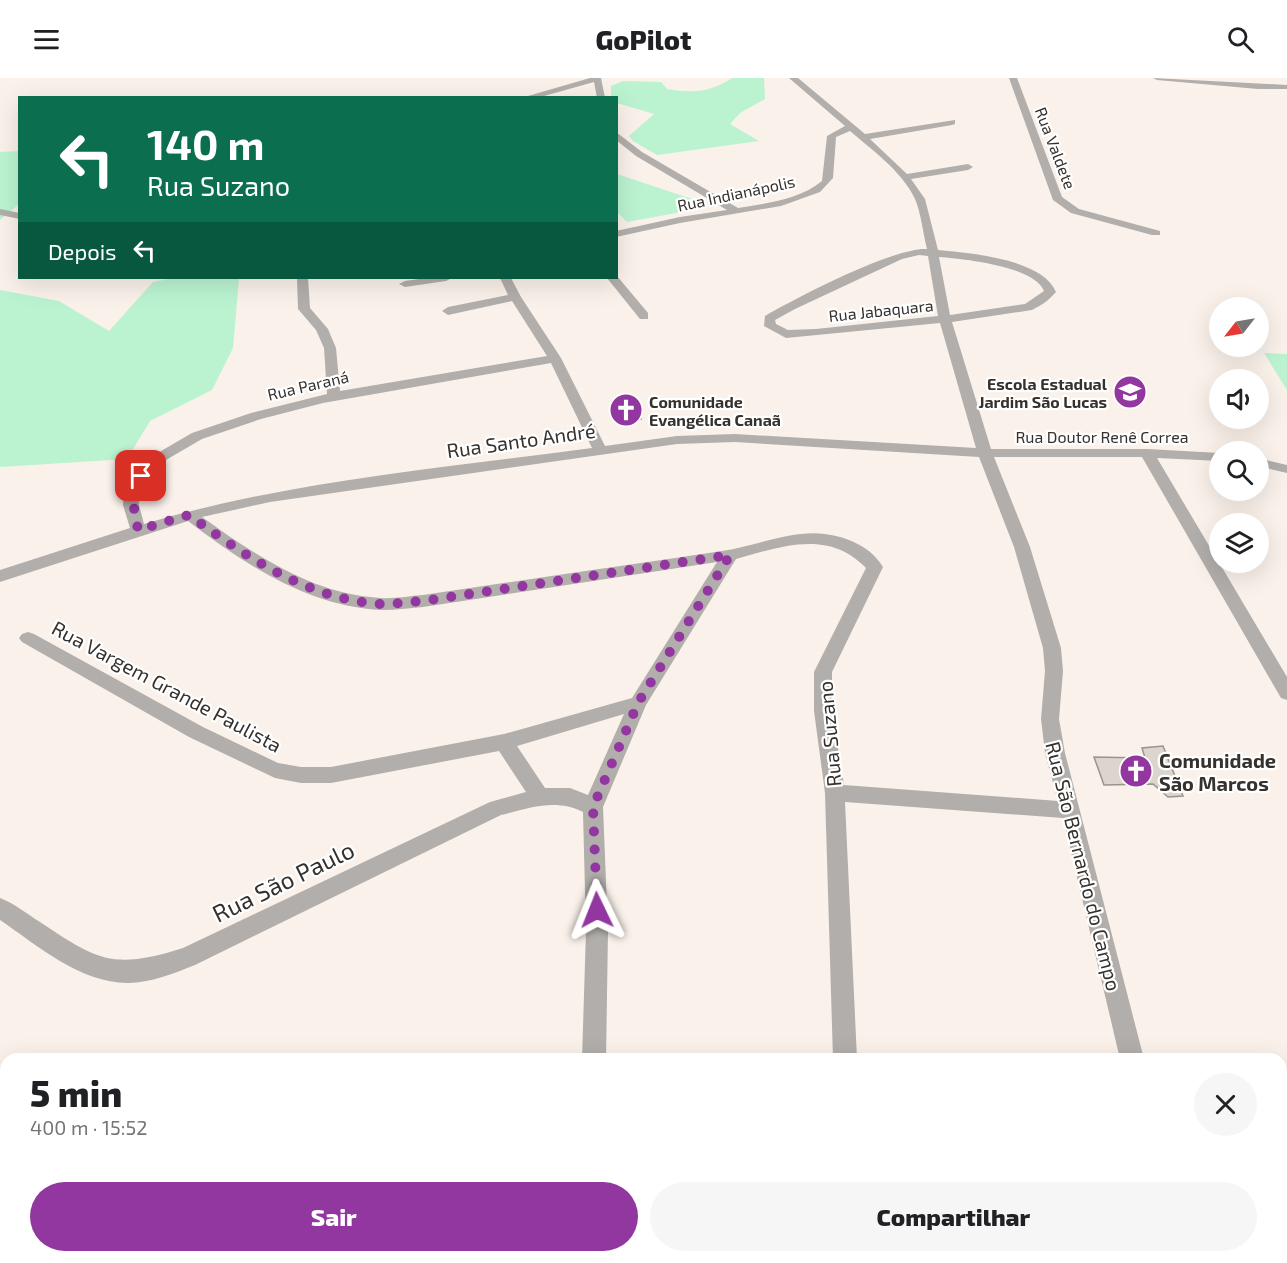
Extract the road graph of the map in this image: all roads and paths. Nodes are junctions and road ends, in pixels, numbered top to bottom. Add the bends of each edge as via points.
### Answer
1 (597, 78) edge
2 (793, 78) edge
3 (1014, 78) edge
4 (1157, 78) edge
5 (1287, 87) edge
6 (532, 96) edge
7 (601, 96) edge
8 (952, 122) dead end
9 (852, 126) junction
10 (618, 137) edge
11 (864, 137) junction
12 (968, 167) dead end
13 (905, 177) junction
14 (736, 211) junction
15 (0, 212) edge
16 (18, 216) edge
17 (1156, 233) dead end
18 (618, 234) edge
19 (933, 252) junction
20 (302, 279) edge
21 (439, 279) edge
22 (506, 279) edge
23 (614, 279) edge
24 (405, 284) dead end
25 (515, 297) junction
26 (448, 311) dead end
27 (644, 316) dead end
28 (945, 319) junction
29 (555, 358) junction
30 (334, 396) junction
31 (600, 450) junction
32 (985, 453) junction
33 (1147, 453) junction
34 (1209, 456) edge
35 (1269, 465) edge
36 (1287, 469) edge
37 (189, 515) junction
38 (138, 530) junction
39 (730, 555) junction
40 (0, 576) edge
41 (27, 638) dead end
42 (1287, 693) edge
43 (638, 703) junction
44 (504, 742) junction
45 (835, 793) junction
46 (540, 797) junction
47 (593, 807) junction
48 (1071, 810) junction
49 (0, 908) edge
50 (594, 1053) edge
51 (845, 1053) edge
52 (1131, 1053) edge

1 - 6 street
1 - 7 street
2 - 9 street, Rua São Bernardo do Campo
3 - 17 street, Rua Valdete via 1057,198 1075,211
4 - 5 street
8 - 11 street
9 - 11 street, Rua São Bernardo do Campo
9 - 14 street, Rua Indianápolis via 832,136 825,184 795,198
10 - 14 street via 639,154
11 - 13 street, Rua São Bernardo do Campo
12 - 13 street
13 - 19 street, Rua São Bernardo do Campo via 920,199
14 - 18 street, Rua Indianápolis
15 - 16 street
19 - 28 street, Rua São Bernardo do Campo
19 - 28 street, Rua Jabaquara via 1030,273 1047,284 1050,292 1040,301 1012,311
19 - 28 street, Rua Jabaquara via 898,256 777,313 769,323 774,330 793,334
20 - 30 street via 304,309 322,329 330,348
21 - 24 street
22 - 25 street
23 - 27 street
25 - 26 street
25 - 29 street
28 - 32 street, Rua São Bernardo do Campo
29 - 30 street, Rua Paraná
29 - 31 street
30 - 38 street, Rua Paraná via 205,431 170,450 134,484 131,492
31 - 32 street, Rua Santo André via 676,440 735,438
31 - 37 street, Rua Santo André via 270,497
32 - 33 street, Rua Doutor Renê Correa
32 - 48 street, Rua São Bernardo do Campo via 1022,548 1052,648 1050,718
33 - 34 street, Rua Doutor Renê Correa
33 - 42 street
35 - 36 street
37 - 38 street, Rua Santo André
37 - 39 street, Rua Suzano via 228,544 313,589 349,600 382,604
38 - 40 street, Rua Santo André
39 - 43 street
39 - 45 street, Rua Suzano via 819,538 845,543 866,555 875,567 823,672 823,711
41 - 44 street, Rua Vargem Grande Paulista via 196,732 274,770 331,775
43 - 44 street, Rua Vargem Grande Paulista
43 - 47 street
44 - 46 street
45 - 48 street
45 - 51 street, Rua Suzano
46 - 47 street, Rua São Paulo via 570,796
46 - 49 street, Rua São Paulo via 497,808 187,957 155,967 128,972 102,969
47 - 50 street via 597,930
48 - 52 street, Rua São Bernardo do Campo

